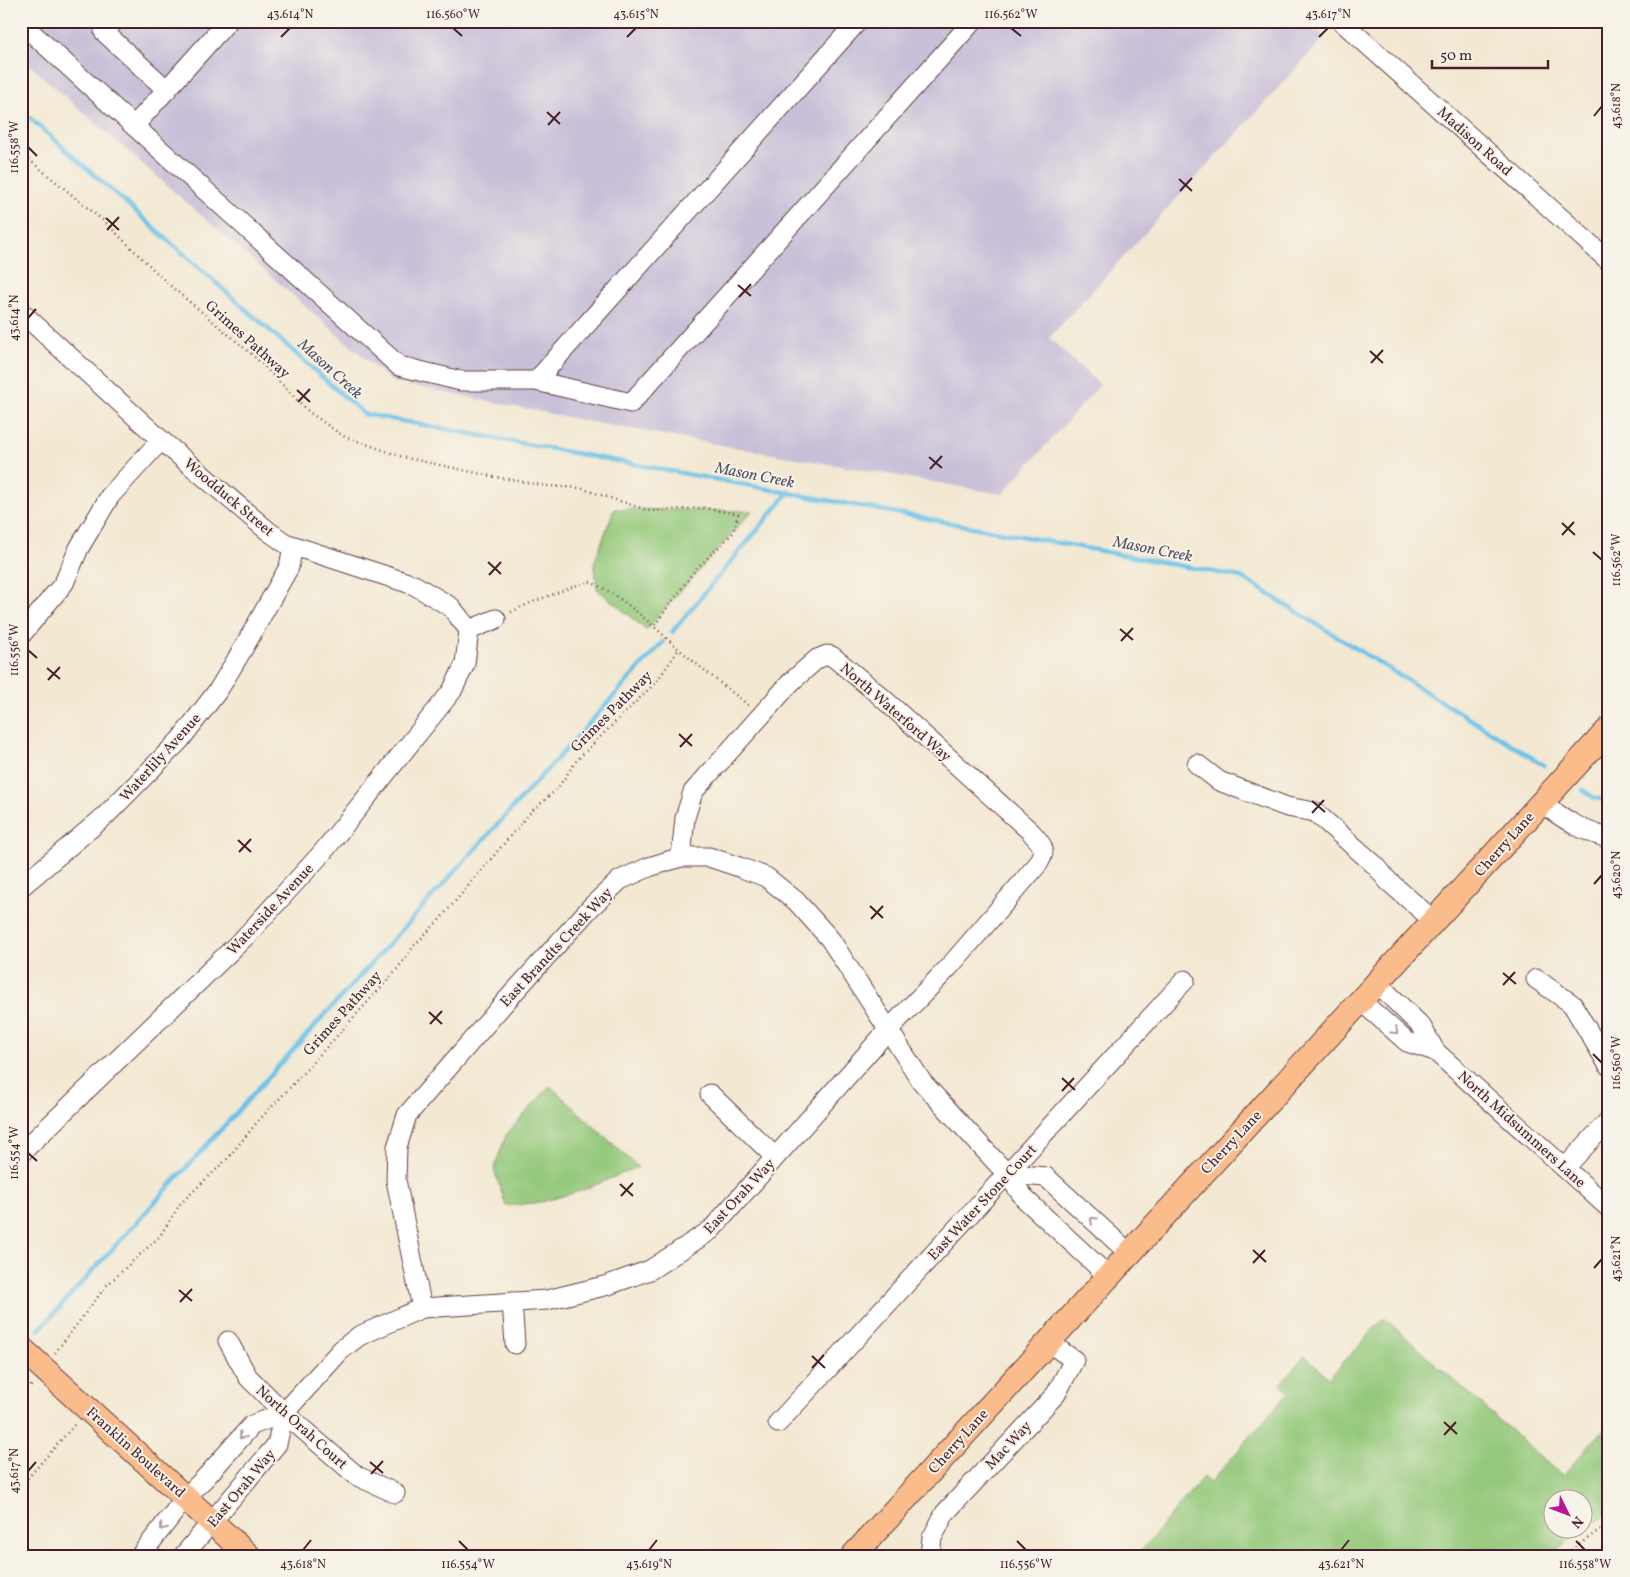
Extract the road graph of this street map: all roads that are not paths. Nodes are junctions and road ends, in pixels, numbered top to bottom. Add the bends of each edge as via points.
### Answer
1 (114, 21) edge
2 (228, 21) edge
3 (858, 21) edge
4 (973, 21) edge
5 (1341, 21) edge
6 (21, 24) edge
7 (167, 90) junction
8 (134, 126) junction
9 (1609, 261) edge
10 (22, 315) edge
11 (536, 381) junction
12 (161, 440) junction
13 (293, 546) junction
14 (496, 619) road end
15 (469, 630) junction
16 (21, 635) edge
17 (1609, 729) edge
18 (1197, 764) dead end
19 (1542, 802) junction
20 (1609, 838) edge
21 (1043, 846) joint
22 (681, 857) junction
23 (21, 888) edge
24 (1434, 921) junction
25 (1536, 979) dead end
26 (1185, 980) dead end
27 (1376, 983) junction
28 (1361, 1000) junction
29 (888, 1030) junction
30 (1435, 1051) junction
31 (1609, 1066) edge
32 (710, 1094) dead end
33 (1609, 1120) edge
34 (21, 1153) edge
35 (775, 1157) junction
36 (1565, 1168) junction
37 (1007, 1174) junction
38 (1609, 1208) edge
39 (1129, 1253) junction
40 (1108, 1276) junction
41 (512, 1302) junction
42 (422, 1308) junction
43 (228, 1341) dead end
44 (1048, 1342) junction
45 (515, 1344) dead end
46 (21, 1348) edge
47 (284, 1413) junction
48 (778, 1423) dead end
49 (395, 1493) dead end
50 (186, 1497) junction
51 (212, 1521) junction
52 (140, 1556) edge
53 (183, 1556) edge
54 (249, 1556) edge
55 (853, 1556) edge
56 (930, 1556) edge

1 - 7 street via 104,32
2 - 7 street
3 - 11 street
4 - 11 street via 631,403
5 - 9 street, Madison Road
6 - 8 street
7 - 8 street
8 - 11 street via 399,366 462,381
10 - 12 street, Woodduck Street
12 - 13 street, Woodduck Street via 268,531
12 - 16 street via 110,496 78,548 64,583
13 - 15 street, Woodduck Street via 414,585 451,607
13 - 23 street, Waterlily Avenue via 289,567 244,647 219,689 180,740 105,816
14 - 15 street
15 - 34 street, Waterside Avenue via 465,664 452,691 322,853 247,936
17 - 19 main road, Cherry Lane
18 - 24 street via 1219,781 1287,807 1315,812
19 - 20 street via 1565,820
19 - 24 main road, Cherry Lane
21 - 22 street, North Waterford Way via 878,694 827,655 791,682 693,792 685,818
21 - 29 street, East Orah Way via 1044,854 1038,864 949,967
22 - 29 street, East Brandts Creek Way via 708,858 766,877 796,901 830,939
22 - 42 street, East Brandts Creek Way via 620,880 591,907 407,1115 397,1147 396,1180
24 - 27 main road, Cherry Lane
25 - 31 street via 1572,1004
26 - 37 street, East Water Stone Court
27 - 28 main road, Cherry Lane
27 - 30 street, North Midsummers Lane via 1422,1026
28 -> 30 street, North Midsummers Lane via 1407,1042
28 - 39 main road, Cherry Lane
29 - 35 street, East Orah Way
29 - 37 street, East Brandts Creek Way via 922,1082
30 - 36 street, North Midsummers Lane
32 - 35 street
33 - 36 street
35 - 41 street, East Orah Way via 710,1230 650,1270 608,1285 547,1300
36 - 38 street, North Midsummers Lane
39 -> 37 street via 1046,1176
37 - 40 street, East Brandts Creek Way via 1025,1199
37 - 48 street, East Water Stone Court
39 - 40 main road, Cherry Lane
40 - 44 main road, Cherry Lane
41 - 42 street, East Orah Way
41 - 45 street
42 - 47 street, East Orah Way via 359,1336 340,1350
43 - 47 street, North Orah Court via 248,1377
44 - 55 main road, Cherry Lane
44 - 56 street, Mac Way via 1074,1360 1056,1394 945,1513 932,1538
46 - 50 main road, Franklin Boulevard
47 - 49 street, North Orah Court via 357,1476
47 -> 50 street, East Orah Way via 252,1425
47 - 51 street, East Orah Way via 277,1444
50 - 51 main road, Franklin Boulevard
50 -> 52 street, East Orah Way
51 - 53 street, East Orah Way
51 - 54 main road, Franklin Boulevard

